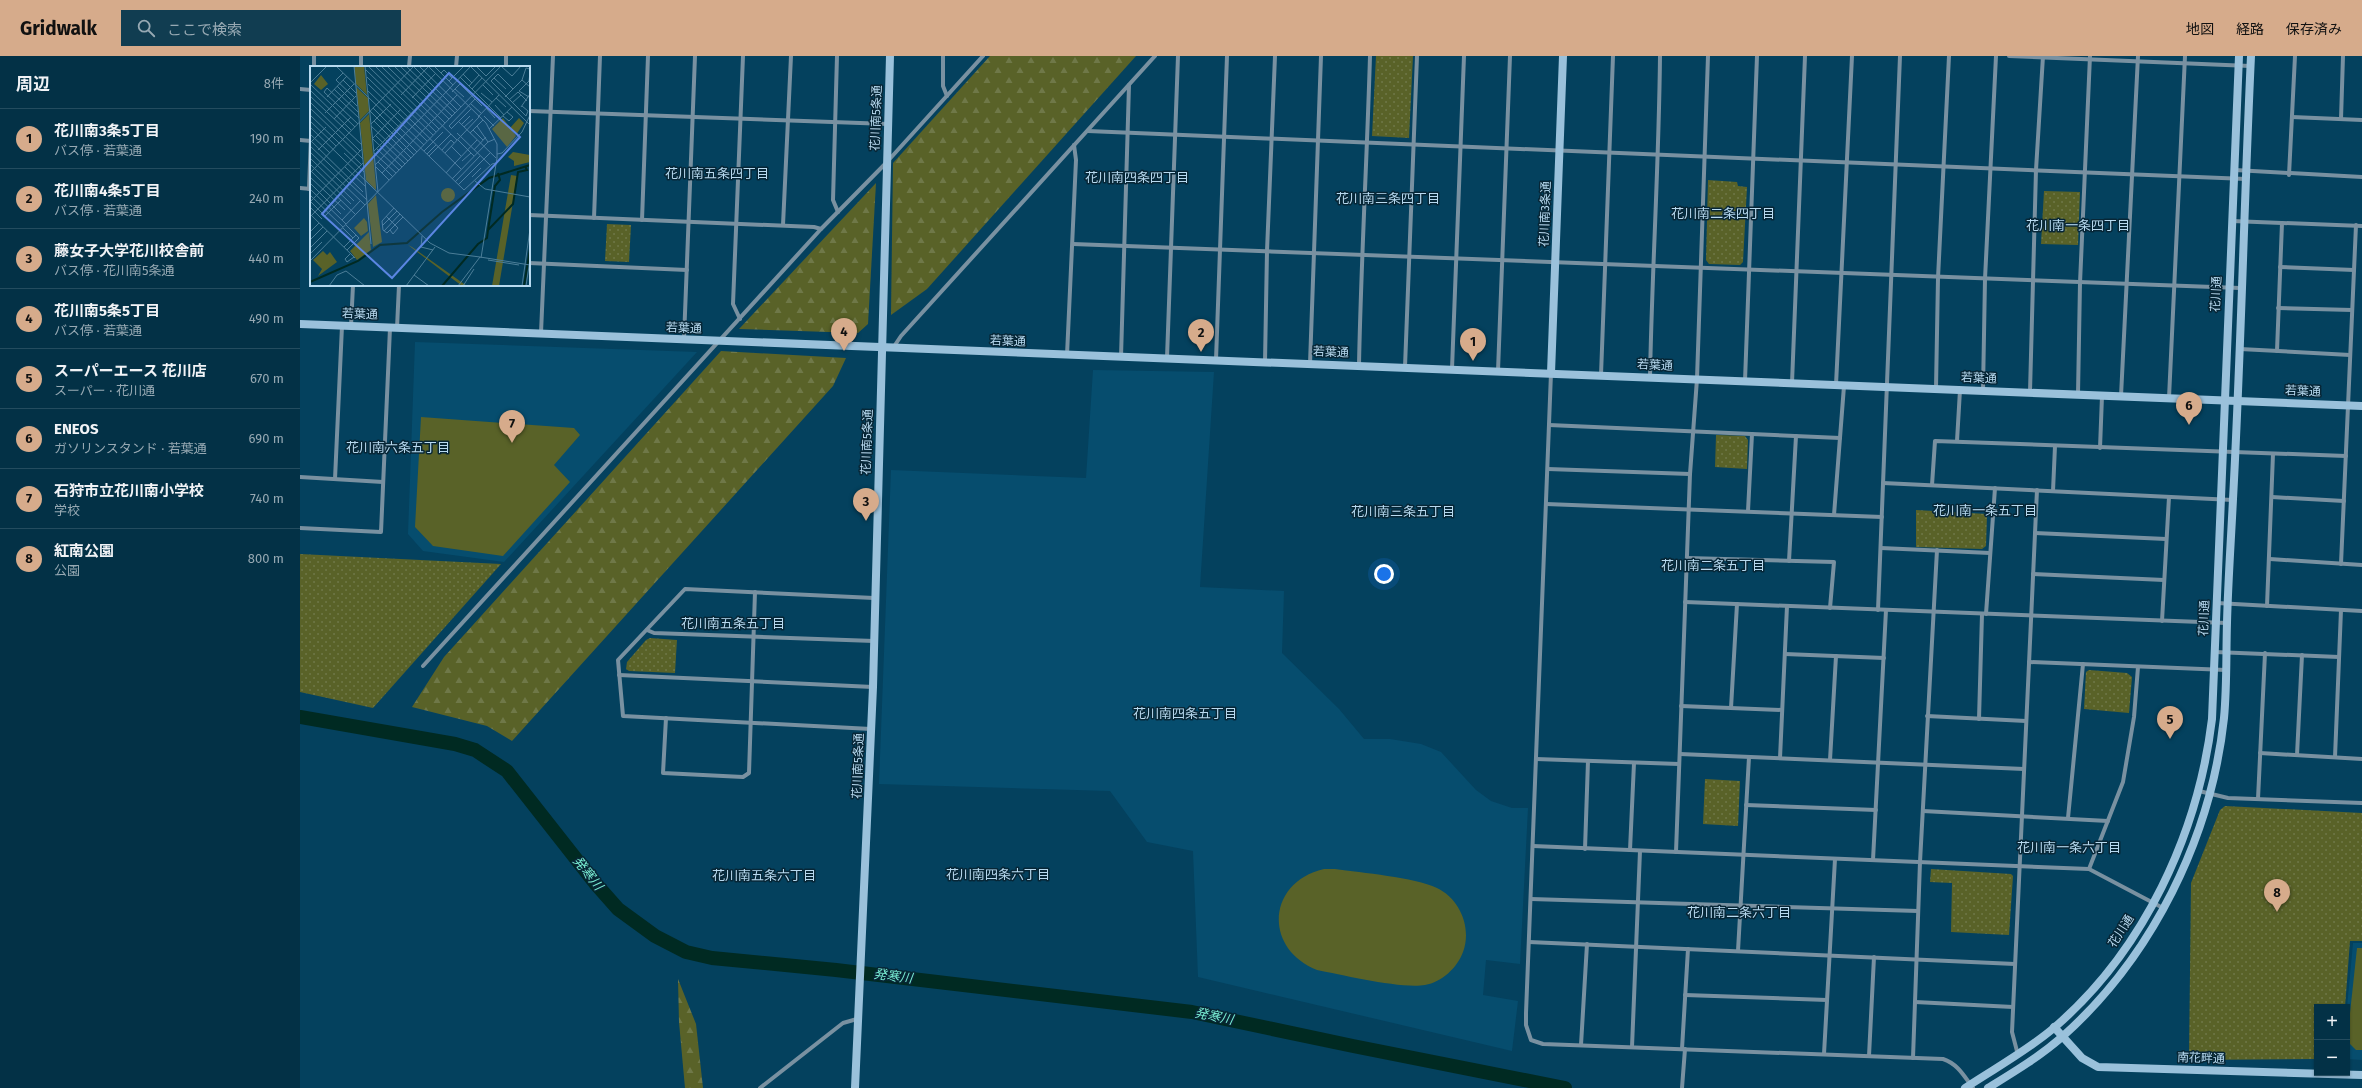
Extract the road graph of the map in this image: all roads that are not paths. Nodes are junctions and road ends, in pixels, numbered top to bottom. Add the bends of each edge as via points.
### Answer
1 (410, 56) edge
2 (457, 56) edge
3 (553, 56) edge
4 (600, 56) edge
5 (648, 56) edge
6 (695, 56) edge
7 (743, 56) edge
8 (791, 56) edge
9 (837, 56) edge
10 (890, 56) edge
11 (943, 56) edge
12 (983, 56) edge
13 (1155, 56) edge
14 (1178, 56) edge
15 (1227, 56) edge
16 (1275, 56) edge
17 (1321, 56) edge
18 (1370, 56) edge
19 (1417, 56) edge
20 (1464, 56) edge
21 (1510, 56) edge
22 (1563, 56) edge
23 (1613, 56) edge
24 (1660, 56) edge
25 (1708, 56) edge
26 (1757, 56) edge
27 (1805, 56) edge
28 (1852, 56) edge
29 (1900, 56) edge
30 (1949, 56) edge
31 (1996, 56) edge
32 (2009, 56) edge
33 (2138, 56) edge
34 (2185, 56) edge
35 (2239, 56) edge
36 (2251, 56) edge
37 (2295, 56) edge
38 (2343, 56) edge
39 (2043, 57) edge
40 (2090, 58) edge
41 (2137, 62) junction
42 (2184, 64) junction
43 (409, 66) edge
44 (456, 66) edge
45 (2238, 66) junction
46 (2250, 66) junction
47 (1129, 85) junction
48 (947, 96) junction
49 (530, 111) edge
50 (550, 112) junction
51 (598, 113) junction
52 (646, 115) junction
53 (694, 117) junction
54 (2292, 117) junction
55 (741, 119) junction
56 (2341, 119) junction
57 (789, 120) junction
58 (2362, 120) edge
59 (836, 122) junction
60 (888, 124) junction
61 (1088, 131) junction
62 (1128, 132) junction
63 (1175, 134) junction
64 (1224, 137) junction
65 (1272, 139) junction
66 (300, 140) edge
67 (310, 141) edge
68 (1318, 141) junction
69 (1368, 143) junction
70 (1074, 145) junction
71 (1414, 145) junction
72 (1462, 147) junction
73 (1508, 149) junction
74 (1560, 151) junction
75 (1610, 153) junction
76 (1659, 155) junction
77 (1705, 157) junction
78 (1754, 159) junction
79 (1800, 161) junction
80 (886, 163) junction
81 (1846, 163) junction
82 (1896, 165) junction
83 (1945, 167) junction
84 (1989, 168) junction
85 (2036, 170) junction
86 (2086, 172) junction
87 (2133, 174) junction
88 (2234, 174) junction
89 (2246, 175) junction
90 (2289, 175) junction
91 (2178, 176) junction
92 (2362, 177) edge
93 (300, 188) edge
94 (310, 189) edge
95 (838, 212) junction
96 (530, 215) edge
97 (546, 216) junction
98 (594, 218) junction
99 (642, 220) junction
100 (2232, 221) junction
101 (690, 222) junction
102 (2244, 222) junction
103 (2282, 223) junction
104 (738, 224) junction
105 (783, 225) junction
106 (2356, 225) junction
107 (2362, 226) edge
108 (821, 229) junction
109 (1073, 244) junction
110 (1123, 246) junction
111 (1171, 248) junction
112 (1221, 250) junction
113 (1267, 252) junction
114 (1313, 253) junction
115 (1361, 255) junction
116 (1410, 257) junction
117 (1456, 259) junction
118 (1504, 261) junction
119 (530, 263) edge
120 (1556, 263) junction
121 (544, 264) junction
122 (1606, 265) junction
123 (1652, 266) junction
124 (2280, 267) junction
125 (1701, 268) junction
126 (687, 270) junction
127 (1749, 270) junction
128 (2354, 270) junction
129 (1796, 272) junction
130 (1843, 274) junction
131 (1891, 276) junction
132 (1938, 278) junction
133 (1985, 279) junction
134 (2035, 281) junction
135 (2080, 283) junction
136 (2127, 284) junction
137 (353, 286) edge
138 (399, 286) edge
139 (2174, 286) junction
140 (2229, 288) junction
141 (2240, 288) junction
142 (2278, 308) junction
143 (2352, 310) junction
144 (740, 319) junction
145 (300, 324) edge
146 (342, 326) junction
147 (351, 326) junction
148 (394, 328) junction
149 (541, 334) junction
150 (684, 340) junction
151 (720, 341) junction
152 (882, 348) junction
153 (893, 348) junction
154 (2239, 349) junction
155 (2277, 351) junction
156 (1068, 355) junction
157 (2350, 355) junction
158 (1121, 357) junction
159 (1167, 358) junction
160 (1216, 360) junction
161 (1265, 362) junction
162 (1310, 364) junction
163 (1359, 366) junction
164 (1405, 367) junction
165 (1452, 369) junction
166 (1498, 371) junction
167 (1551, 373) junction
168 (1601, 375) junction
169 (1650, 377) junction
170 (1697, 379) junction
171 (1745, 381) junction
172 (1792, 383) junction
173 (1840, 386) junction
174 (1888, 388) junction
175 (1936, 388) junction
176 (1960, 390) junction
177 (1983, 390) junction
178 (2030, 392) junction
179 (2078, 394) junction
180 (2102, 395) junction
181 (2121, 396) junction
182 (2169, 398) junction
183 (2224, 400) junction
184 (2238, 401) junction
185 (2348, 405) junction
186 (2362, 406) edge
187 (1549, 425) junction
188 (1692, 432) junction
189 (1752, 434) junction
190 (1796, 436) junction
191 (1840, 438) junction
192 (1957, 441) junction
193 (2055, 446) junction
194 (2100, 448) junction
195 (2222, 453) junction
196 (2236, 454) junction
197 (2273, 454) junction
198 (2346, 456) junction
199 (1548, 469) junction
200 (1690, 474) junction
201 (300, 478) edge
202 (335, 479) junction
203 (383, 482) junction
204 (1883, 483) junction
205 (1932, 485) junction
206 (1995, 488) junction
207 (2037, 490) junction
208 (2053, 491) junction
209 (2169, 497) junction
210 (2272, 497) junction
211 (2219, 499) junction
212 (2233, 500) junction
213 (2344, 501) junction
214 (1546, 504) junction
215 (1688, 509) junction
216 (1748, 511) junction
217 (1790, 513) junction
218 (1834, 515) junction
219 (1882, 517) junction
220 (300, 528) edge
221 (2035, 533) junction
222 (2166, 538) junction
223 (1881, 548) junction
224 (1937, 550) junction
225 (1990, 553) junction
226 (1687, 558) junction
227 (2270, 559) junction
228 (1789, 561) junction
229 (2341, 564) junction
230 (2362, 565) edge
231 (2033, 574) junction
232 (2164, 580) junction
233 (755, 592) junction
234 (874, 598) junction
235 (1685, 602) junction
236 (2216, 603) junction
237 (1737, 604) junction
238 (2228, 604) junction
239 (1787, 606) junction
240 (2267, 606) junction
241 (1830, 608) junction
242 (1878, 610) junction
243 (1886, 610) junction
244 (2341, 610) junction
245 (2362, 611) edge
246 (1932, 612) junction
247 (1984, 614) junction
248 (2031, 616) junction
249 (2162, 621) junction
250 (2216, 622) junction
251 (2227, 623) junction
252 (647, 630) junction
253 (754, 637) junction
254 (874, 642) junction
255 (2227, 651) junction
256 (2215, 652) junction
257 (2265, 653) junction
258 (1784, 654) junction
259 (2302, 655) junction
260 (1836, 656) junction
261 (2339, 657) junction
262 (1884, 658) junction
263 (2029, 662) junction
264 (2083, 664) junction
265 (422, 666) dead end
266 (2138, 667) junction
267 (2227, 670) junction
268 (2215, 671) junction
269 (619, 675) junction
270 (752, 681) junction
271 (873, 687) junction
272 (1681, 706) junction
273 (1731, 708) junction
274 (1782, 710) junction
275 (1927, 716) junction
276 (666, 718) junction
277 (1979, 719) junction
278 (2026, 721) junction
279 (749, 723) junction
280 (872, 729) junction
281 (2260, 753) junction
282 (1680, 754) junction
283 (2297, 755) junction
284 (1749, 757) junction
285 (2335, 757) junction
286 (1780, 758) junction
287 (1536, 759) junction
288 (2362, 759) edge
289 (1830, 760) junction
290 (1588, 761) junction
291 (1634, 762) junction
292 (1878, 762) junction
293 (1679, 764) junction
294 (1925, 766) junction
295 (2024, 769) junction
296 (2199, 791) junction
297 (2210, 795) junction
298 (2258, 799) junction
299 (2362, 803) edge
300 (1746, 805) junction
301 (1876, 810) junction
302 (1923, 811) junction
303 (2022, 816) junction
304 (2068, 818) junction
305 (2108, 820) junction
306 (1533, 846) junction
307 (1585, 849) junction
308 (1630, 850) junction
309 (1640, 851) junction
310 (1676, 852) junction
311 (1744, 856) junction
312 (1835, 859) junction
313 (1873, 860) junction
314 (1920, 862) junction
315 (2019, 866) junction
316 (2089, 869) junction
317 (1531, 899) junction
318 (2153, 901) junction
319 (1639, 902) junction
320 (1741, 906) junction
321 (2163, 908) junction
322 (1831, 909) junction
323 (1918, 912) junction
324 (1529, 942) junction
325 (1586, 944) junction
326 (1637, 947) junction
327 (1688, 949) junction
328 (1738, 951) junction
329 (1830, 955) junction
330 (1874, 957) junction
331 (1916, 959) junction
332 (2015, 964) junction
333 (1685, 995) junction
334 (1827, 1000) junction
335 (1915, 1002) junction
336 (2013, 1007) junction
337 (857, 1019) junction
338 (2054, 1028) junction
339 (2062, 1036) junction
340 (1581, 1045) junction
341 (1632, 1047) junction
342 (1683, 1049) junction
343 (1824, 1054) junction
344 (2018, 1055) junction
345 (1868, 1056) junction
346 (1913, 1058) junction
347 (2362, 1075) edge
348 (1969, 1087) edge
349 (760, 1088) edge
350 (855, 1088) edge
351 (1682, 1088) edge
352 (1988, 1088) edge

1 - 43 street
2 - 44 street
3 - 50 street
4 - 51 street
5 - 52 street
6 - 53 street
7 - 55 street
8 - 57 street
9 - 59 street
10 - 60 street, 花川南5条通
11 - 48 street via 943,86
12 - 48 street
13 - 47 street
14 - 63 street
15 - 64 street
16 - 65 street
17 - 68 street
18 - 69 street
19 - 71 street
20 - 72 street
21 - 73 street
22 - 74 street, 花川南3条通
23 - 75 street
24 - 76 street
25 - 77 street
26 - 78 street
27 - 79 street
28 - 81 street
29 - 82 street
30 - 83 street
31 - 84 street
32 - 39 street
33 - 41 street
34 - 42 street
35 - 45 street, 花川通
36 - 46 street, 花川通
37 - 54 street
38 - 56 street
39 - 40 street
39 - 85 street
40 - 41 street
40 - 86 street
41 - 42 street
41 - 87 street
42 - 45 street
42 - 91 street
45 - 46 street
45 - 88 street, 花川通
46 - 89 street, 花川通
47 - 61 street
47 - 62 street
48 - 80 street
49 - 50 street
50 - 51 street
50 - 97 street
51 - 52 street
51 - 98 street
52 - 53 street
52 - 99 street
53 - 55 street
53 - 101 street
54 - 56 street
54 - 90 street
55 - 57 street
55 - 104 street
56 - 58 street
57 - 59 street
57 - 105 street
59 - 60 street
59 - 95 street via 833,200
60 - 80 street, 花川南5条通
61 - 62 street
61 - 70 street
62 - 63 street
62 - 110 street
63 - 64 street
63 - 111 street
64 - 65 street
64 - 112 street
65 - 68 street
65 - 113 street
66 - 67 street
68 - 69 street
68 - 114 street
69 - 71 street
69 - 115 street
70 - 109 street via 1076,160
70 - 153 street via 901,336
71 - 72 street
71 - 116 street
72 - 73 street
72 - 117 street
73 - 74 street
73 - 118 street
74 - 75 street
74 - 120 street, 花川南3条通
75 - 76 street
75 - 122 street
76 - 77 street
76 - 123 street
77 - 78 street
77 - 125 street
78 - 79 street
78 - 127 street
79 - 81 street
79 - 129 street
80 - 95 street
80 - 152 street, 花川南5条通
81 - 82 street
81 - 130 street
82 - 83 street
82 - 131 street
83 - 84 street
83 - 132 street
84 - 85 street
84 - 133 street
85 - 86 street
85 - 134 street
86 - 87 street
86 - 135 street
87 - 91 street
87 - 136 street
88 - 89 street
88 - 89 street
88 - 91 street
88 - 100 street, 花川通
89 - 90 street
89 - 102 street, 花川通
90 - 92 street
91 - 139 street
93 - 94 street
95 - 108 street
96 - 97 street
97 - 98 street
97 - 121 street
98 - 99 street
99 - 101 street
100 - 102 street
100 - 140 street, 花川通
101 - 104 street
101 - 126 street
102 - 103 street
102 - 141 street, 花川通
103 - 106 street
103 - 124 street
104 - 105 street
104 - 144 street via 733,304
105 - 108 street
106 - 107 street
106 - 128 street
108 - 144 street
109 - 110 street
109 - 156 street
110 - 111 street
110 - 158 street
111 - 112 street
111 - 159 street
112 - 113 street
112 - 160 street
113 - 114 street
113 - 161 street
114 - 115 street
114 - 162 street
115 - 116 street
115 - 163 street
116 - 117 street
116 - 164 street
117 - 118 street
117 - 165 street
118 - 120 street
118 - 166 street
119 - 121 street
120 - 122 street
120 - 167 street, 花川南3条通
121 - 126 street
121 - 149 street
122 - 123 street
122 - 168 street
123 - 125 street
123 - 169 street
124 - 128 street
124 - 142 street
125 - 127 street
125 - 170 street
126 - 150 street
127 - 129 street
127 - 171 street
128 - 143 street
129 - 130 street
129 - 172 street
130 - 131 street
130 - 173 street
131 - 132 street
131 - 174 street
132 - 133 street
132 - 175 street
133 - 134 street
133 - 177 street
134 - 135 street
134 - 178 street
135 - 136 street
135 - 179 street
136 - 139 street
136 - 181 street
137 - 147 street
138 - 148 street
139 - 140 street
139 - 182 street
140 - 141 street
140 - 183 street, 花川通
141 - 154 street, 花川通
142 - 143 street
142 - 155 street
143 - 157 street
144 - 151 street
145 - 146 street, 若葉通
146 - 147 street, 若葉通
146 - 202 street
147 - 148 street, 若葉通
148 - 149 street, 若葉通
148 - 203 street
149 - 150 street, 若葉通
150 - 151 street, 若葉通
151 - 152 street, 若葉通
151 - 265 street
152 - 153 street, 若葉通
152 - 234 street, 花川南5条通
153 - 156 street, 若葉通
154 - 155 street
154 - 184 street, 花川通
155 - 157 street
156 - 158 street, 若葉通
157 - 185 street
158 - 159 street, 若葉通
159 - 160 street, 若葉通
160 - 161 street, 若葉通
161 - 162 street, 若葉通
162 - 163 street, 若葉通
163 - 164 street, 若葉通
164 - 165 street, 若葉通
165 - 166 street, 若葉通
166 - 167 street, 若葉通
167 - 168 street, 若葉通
167 - 187 street
168 - 169 street, 若葉通
169 - 170 street, 若葉通
170 - 171 street, 若葉通
170 - 188 street
171 - 172 street, 若葉通
172 - 173 street, 若葉通
173 - 174 street, 若葉通
173 - 191 street
174 - 175 street, 若葉通
174 - 204 street
175 - 176 street, 若葉通
176 - 177 street, 若葉通
176 - 192 street
177 - 178 street, 若葉通
178 - 179 street, 若葉通
179 - 180 street, 若葉通
180 - 181 street, 若葉通
180 - 194 street
181 - 182 street, 若葉通
182 - 183 street, 若葉通
183 - 184 street, 若葉通
183 - 195 street, 花川通
184 - 185 street, 若葉通
184 - 196 street, 花川通
185 - 186 street, 若葉通
185 - 198 street
187 - 188 street
187 - 199 street
188 - 189 street
188 - 200 street
189 - 190 street
189 - 216 street
190 - 191 street
190 - 217 street
191 - 218 street
192 - 193 street
192 - 205 street via 1935,440
193 - 194 street
193 - 208 street
194 - 195 street
195 - 196 street
195 - 211 street, 花川通
196 - 197 street
196 - 212 street, 花川通
197 - 198 street
197 - 210 street
198 - 213 street
199 - 200 street
199 - 214 street
200 - 215 street
201 - 202 street
202 - 203 street
203 - 220 street via 381,532
204 - 205 street
204 - 219 street
205 - 206 street
206 - 207 street
206 - 225 street
207 - 208 street
207 - 221 street
208 - 209 street
209 - 211 street
209 - 222 street
210 - 213 street
210 - 227 street
211 - 212 street
211 - 236 street, 花川通
212 - 238 street, 花川通
213 - 229 street
214 - 215 street
214 - 287 street
215 - 216 street
215 - 226 street
216 - 217 street
217 - 218 street
217 - 228 street
218 - 219 street
219 - 223 street
221 - 222 street
221 - 231 street
222 - 232 street
223 - 224 street
223 - 242 street
224 - 225 street
224 - 246 street
225 - 247 street
226 - 228 street
226 - 235 street
227 - 229 street
227 - 240 street
228 - 241 street via 1834,562
229 - 230 street
231 - 232 street
231 - 248 street
232 - 249 street
233 - 234 street
233 - 252 street via 685,589
233 - 253 street
234 - 254 street, 花川南5条通
235 - 237 street
235 - 272 street
236 - 238 street
236 - 250 street, 花川通
237 - 239 street
237 - 273 street
238 - 240 street
238 - 251 street, 花川通
239 - 241 street
239 - 258 street
240 - 244 street
241 - 242 street
242 - 243 street
243 - 246 street
243 - 262 street
244 - 245 street
244 - 261 street
246 - 247 street
246 - 275 street
247 - 248 street
247 - 277 street
248 - 249 street
248 - 263 street
249 - 250 street
250 - 251 street
250 - 256 street, 花川通
251 - 255 street, 花川通
252 - 253 street via 654,633
252 - 269 street via 618,660
253 - 254 street
253 - 270 street
254 - 271 street, 花川南5条通
255 - 256 street
255 - 257 street
255 - 267 street, 花川通
256 - 268 street, 花川通
257 - 259 street
257 - 281 street
258 - 260 street
258 - 274 street
259 - 261 street
259 - 283 street
260 - 262 street
260 - 289 street
261 - 285 street
262 - 292 street
263 - 264 street
263 - 278 street
264 - 266 street
264 - 304 street
266 - 268 street
266 - 305 street via 2134,717 2123,782
267 - 268 street
267 - 297 street, 花川通 via 2224,718
268 - 296 street, 花川通 via 2210,740
269 - 270 street
269 - 276 street via 623,716
270 - 271 street
270 - 279 street
271 - 280 street, 花川南5条通
272 - 273 street
272 - 282 street
273 - 274 street
274 - 286 street
275 - 277 street
275 - 294 street
276 - 279 street
276 - 279 street via 664,773 743,777 749,773
277 - 278 street
278 - 295 street
279 - 280 street
280 - 337 street, 花川南5条通
281 - 283 street
281 - 298 street
282 - 284 street
282 - 293 street
283 - 285 street
284 - 286 street
284 - 300 street
285 - 288 street
286 - 289 street
287 - 290 street
287 - 306 street
289 - 292 street
290 - 291 street
290 - 307 street
291 - 293 street
291 - 308 street
292 - 294 street
292 - 301 street
293 - 310 street
294 - 295 street
294 - 302 street
295 - 303 street
296 - 297 street
296 - 318 street, 花川通 via 2179,850
297 - 298 street
297 - 321 street, 花川通 via 2189,856
298 - 299 street
300 - 301 street
300 - 311 street
301 - 313 street
302 - 303 street
302 - 314 street
303 - 304 street
303 - 315 street
304 - 305 street
305 - 316 street
306 - 307 street
306 - 317 street
307 - 308 street
308 - 309 street
309 - 310 street
309 - 319 street
310 - 311 street
311 - 312 street
311 - 320 street
312 - 313 street
312 - 322 street
313 - 314 street
314 - 315 street
314 - 323 street
315 - 316 street
315 - 332 street
316 - 318 street
317 - 319 street
317 - 324 street
318 - 321 street
318 - 338 street, 花川通 via 2128,945 2097,984
319 - 320 street
319 - 326 street
320 - 322 street
320 - 328 street
321 - 339 street, 花川通 via 2137,952 2105,992
322 - 323 street
322 - 329 street
323 - 331 street
324 - 325 street
324 - 340 street via 1526,1025 1531,1040 1543,1044
325 - 326 street
325 - 340 street
326 - 327 street
326 - 341 street
327 - 328 street
327 - 333 street
328 - 329 street
329 - 330 street
329 - 334 street
330 - 331 street
330 - 345 street
331 - 332 street
331 - 335 street
332 - 336 street
333 - 334 street
333 - 342 street
334 - 343 street
335 - 336 street
335 - 346 street
336 - 344 street via 2012,1032
337 - 349 street via 843,1023
337 - 350 street
338 - 339 street, 南花畔通
338 - 344 street, 花川通
339 - 347 street, 南花畔通 via 2082,1058 2098,1067
339 - 352 street, 花川通 via 2025,1065
340 - 341 street
341 - 342 street
342 - 343 street
342 - 351 street
343 - 345 street
344 - 348 street, 花川通
345 - 346 street
346 - 348 street via 1953,1062

